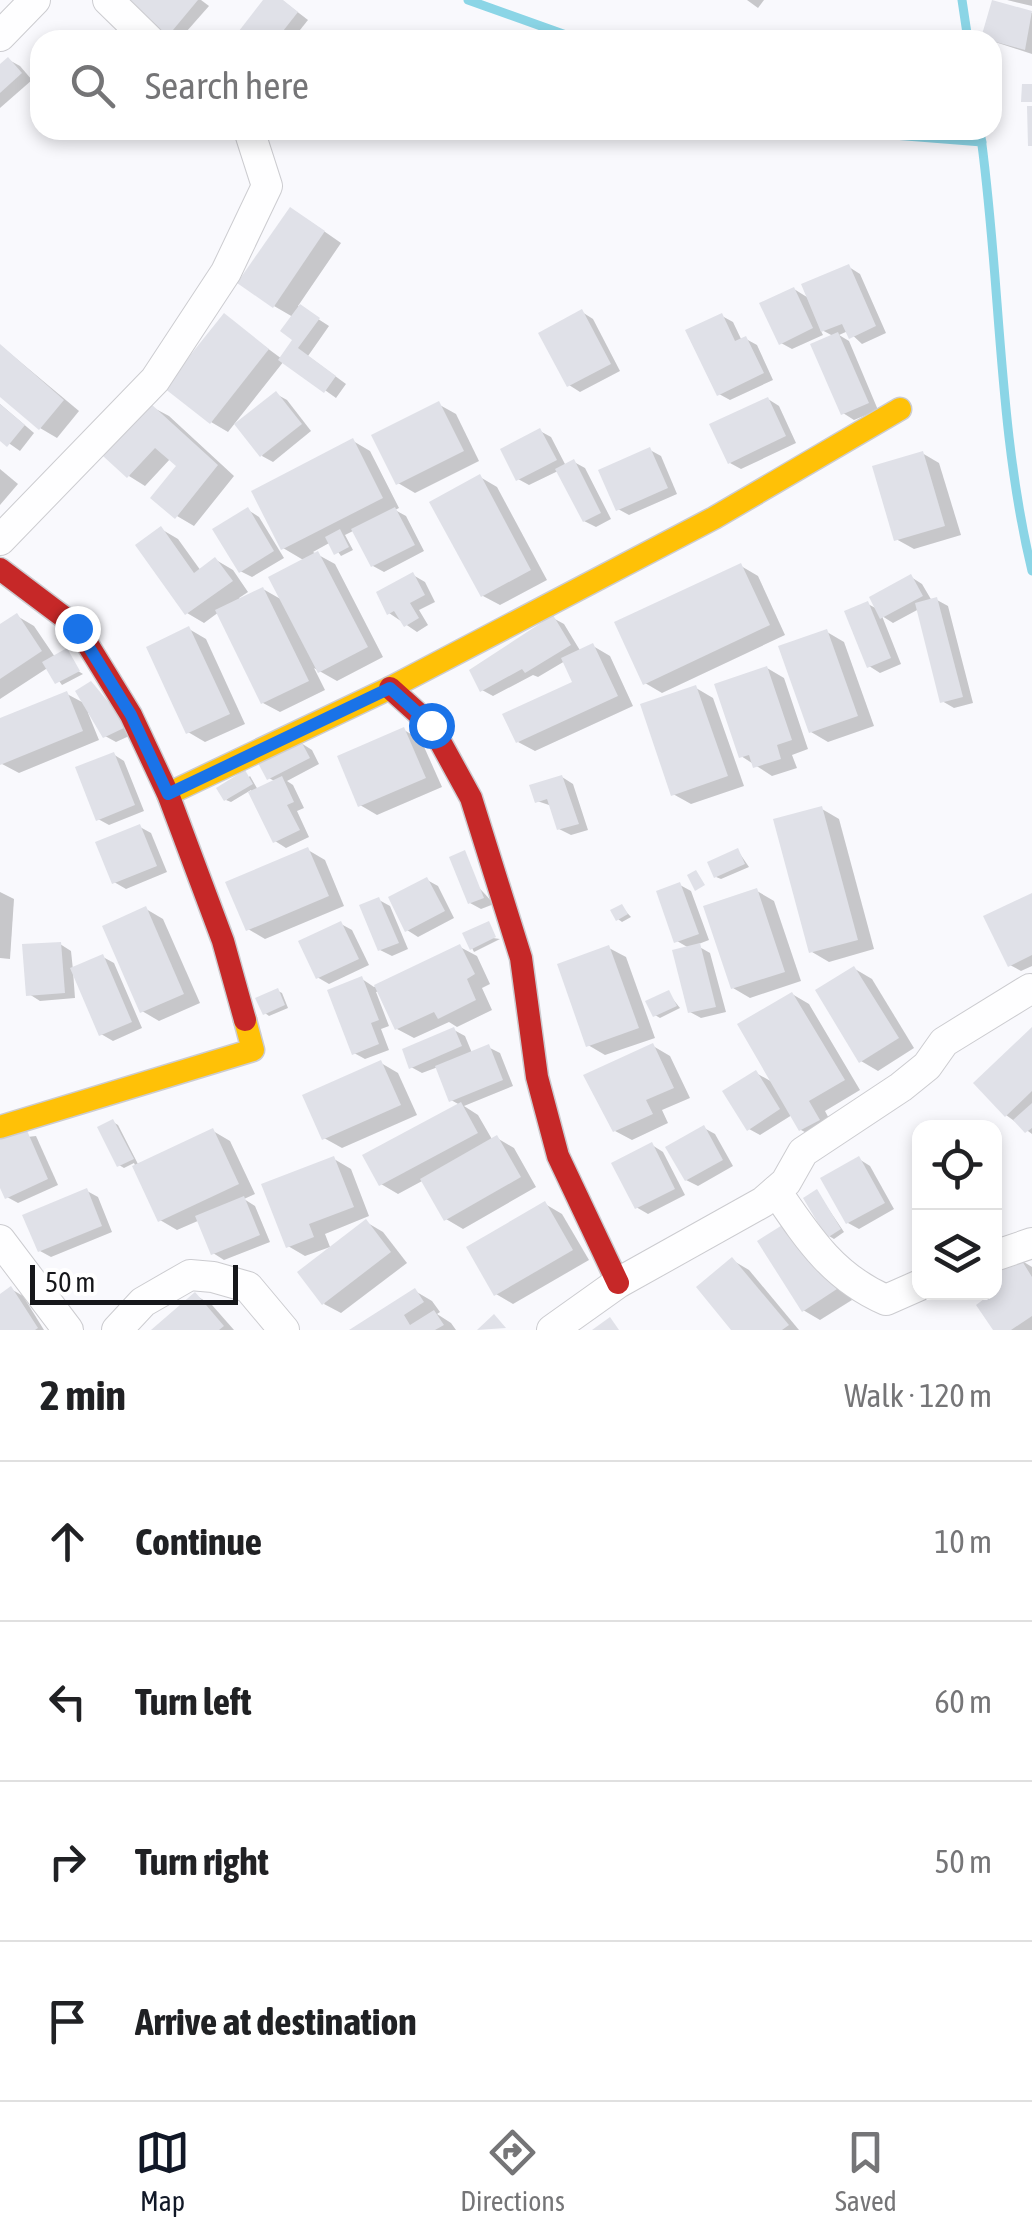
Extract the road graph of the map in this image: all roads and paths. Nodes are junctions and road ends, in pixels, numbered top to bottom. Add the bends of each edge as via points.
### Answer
1 (35, 0) edge
2 (108, 0) edge
3 (139, 30) edge
4 (0, 36) edge
5 (252, 140) edge
6 (900, 409) dead end
7 (0, 540) edge
8 (0, 569) edge
9 (390, 688) junction
10 (168, 794) junction
11 (1030, 988) dead end
12 (0, 1127) edge
13 (776, 1191) junction
14 (0, 1240) edge
15 (1032, 1243) edge
16 (1002, 1253) edge
17 (618, 1283) junction
18 (912, 1289) edge
19 (68, 1330) edge
20 (118, 1330) edge
21 (284, 1330) edge
22 (552, 1330) edge

1 - 4 street
2 - 3 street
5 - 7 street via 267,186 226,272 155,380
6 - 9 street via 714,518
8 - 10 street via 77,628 131,715
9 - 10 street
9 - 17 street via 431,725 471,798 522,958 538,1077 558,1156
10 - 12 street via 223,940 253,1050
11 - 13 street via 944,1042 901,1087 803,1152
13 - 17 street
13 - 18 street via 818,1253 864,1291 886,1300
14 - 19 street
15 - 16 street
17 - 22 street
20 - 21 street via 143,1302 190,1276 248,1287

